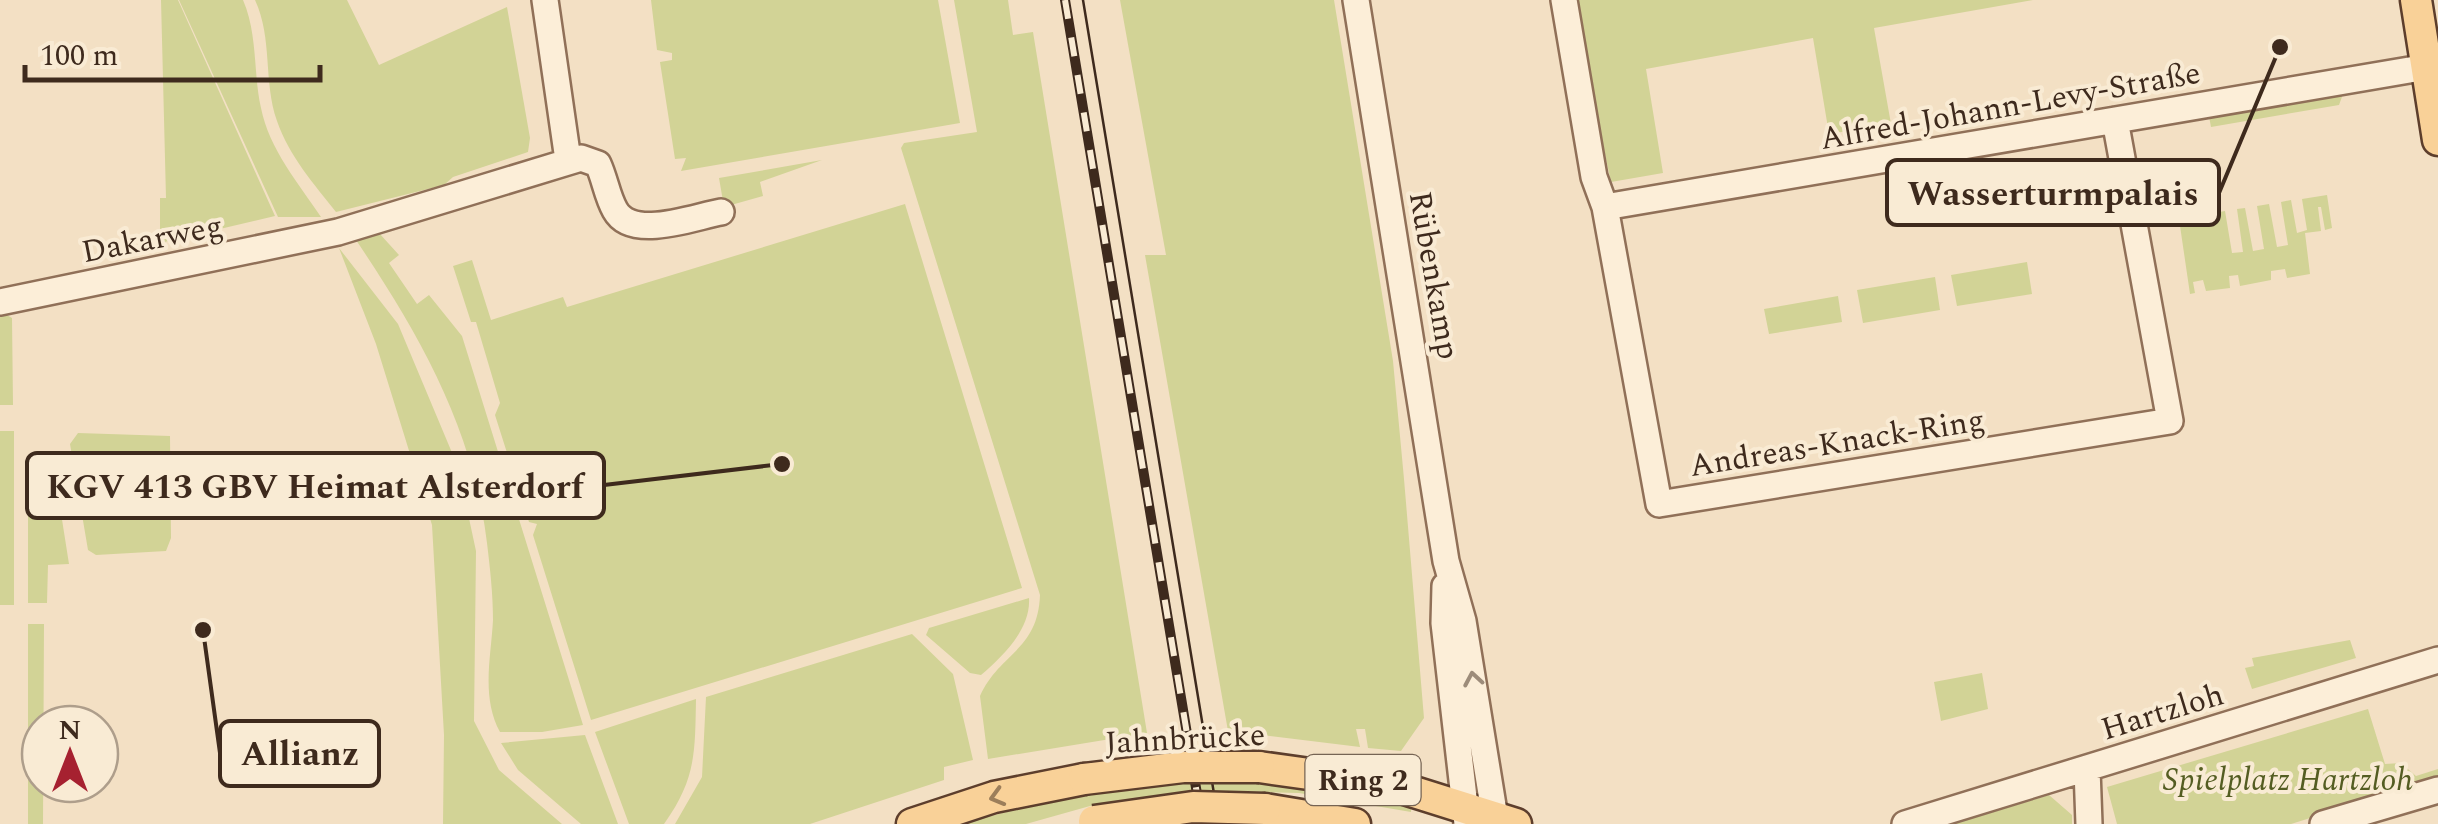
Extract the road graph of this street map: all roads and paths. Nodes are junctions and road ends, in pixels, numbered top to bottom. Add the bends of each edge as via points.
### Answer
1 (544, 0) edge
2 (1356, 0) edge
3 (1564, 0) edge
4 (2416, 0) edge
5 (2427, 67) junction
6 (2115, 120) junction
7 (2438, 140) edge
8 (568, 160) junction
9 (1604, 207) junction
10 (721, 212) dead end
11 (0, 302) edge
12 (2438, 660) edge
13 (2086, 768) junction
14 (2438, 790) edge
15 (1488, 818) edge
16 (1088, 822) edge
17 (912, 824) edge
18 (1355, 824) edge
19 (1906, 824) edge
20 (2089, 824) edge
21 (2323, 824) edge

1 - 8 street
2 - 15 street, Rübenkamp via 1446,561 1444,623
3 - 9 street, Andreas-Knack-Ring
4 - 5 main road
5 - 6 street, Alfred-Johann-Levy-Straße
5 - 7 main road
6 - 9 street, Alfred-Johann-Levy-Straße
6 - 9 street, Andreas-Knack-Ring via 2170,421 1659,504
8 - 10 street via 594,160 614,208 635,226
8 - 11 street, Dakarweg via 316,237
12 - 13 street, Hartzloh
13 - 19 street, Hartzloh
13 - 20 street
14 - 21 street
15 -> 17 main road, Jahnbrücke / Ring 2, bridge via 1352,778 1260,767 1183,767 994,797
16 - 18 main road, Ring 2, bridge via 1193,808 1265,809

